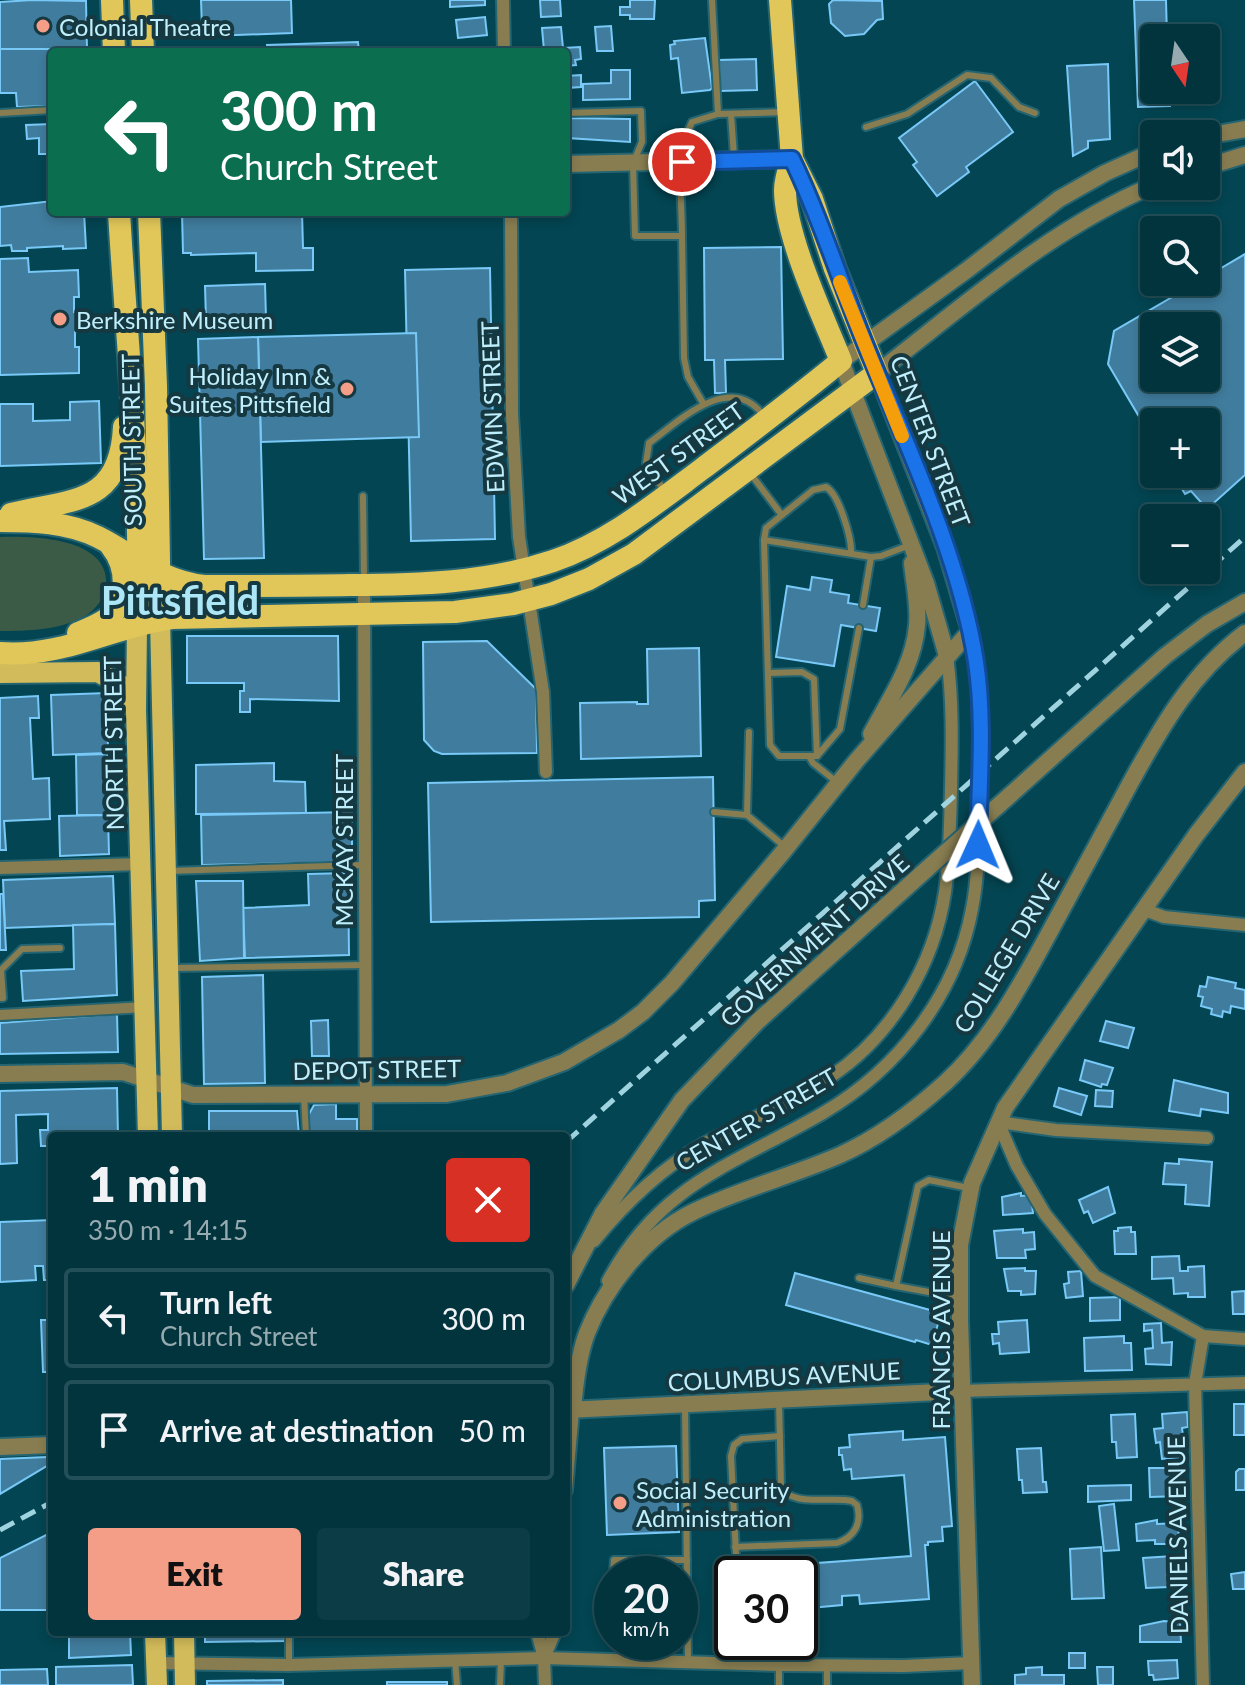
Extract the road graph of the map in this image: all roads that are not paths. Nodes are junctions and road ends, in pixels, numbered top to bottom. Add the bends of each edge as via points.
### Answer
1 (112, 0) edge
2 (141, 0) edge
3 (503, 0) edge
4 (712, 0) edge
5 (780, 0) edge
6 (114, 48) edge
7 (143, 48) edge
8 (504, 48) edge
9 (48, 110) edge
10 (788, 112) junction
11 (0, 113) edge
12 (570, 113) edge
13 (1035, 113) dead end
14 (718, 114) junction
15 (731, 114) junction
16 (866, 127) dead end
17 (1245, 129) edge
18 (1220, 133) edge
19 (1245, 155) edge
20 (1140, 157) edge
21 (792, 159) junction
22 (734, 161) junction
23 (682, 162) junction
24 (633, 163) junction
25 (1220, 163) edge
26 (570, 164) edge
27 (1140, 191) edge
28 (119, 216) edge
29 (149, 216) edge
30 (511, 216) edge
31 (682, 236) junction
32 (865, 344) junction
33 (127, 349) junction
34 (841, 361) junction
35 (877, 373) junction
36 (853, 393) junction
37 (703, 403) junction
38 (766, 420) junction
39 (748, 471) junction
40 (667, 495) junction
41 (363, 496) dead end
42 (781, 514) junction
43 (0, 519) edge
44 (764, 540) junction
45 (107, 542) junction
46 (910, 546) junction
47 (851, 553) junction
48 (871, 557) junction
49 (149, 568) junction
50 (524, 570) junction
51 (364, 585) junction
52 (530, 600) junction
53 (1245, 602) edge
54 (863, 605) dead end
55 (363, 614) junction
56 (160, 619) junction
57 (137, 625) junction
58 (859, 628) dead end
59 (970, 631) junction
60 (1245, 633) edge
61 (35, 652) junction
62 (0, 653) edge
63 (947, 656) junction
64 (0, 673) edge
65 (768, 673) junction
66 (136, 710) junction
67 (749, 732) dead end
68 (813, 756) junction
69 (857, 760) junction
70 (546, 772) dead end
71 (1245, 772) edge
72 (838, 783) junction
73 (714, 812) dead end
74 (747, 815) junction
75 (787, 848) junction
76 (142, 864) junction
77 (364, 865) junction
78 (0, 868) edge
79 (166, 871) junction
80 (1145, 910) junction
81 (1245, 925) edge
82 (60, 948) dead end
83 (365, 965) junction
84 (168, 968) junction
85 (0, 998) edge
86 (146, 1007) junction
87 (0, 1015) edge
88 (0, 1074) edge
89 (148, 1081) junction
90 (171, 1089) junction
91 (304, 1095) junction
92 (366, 1095) junction
93 (998, 1122) junction
94 (148, 1132) edge
95 (172, 1132) edge
96 (306, 1132) edge
97 (366, 1132) edge
98 (1207, 1138) dead end
99 (971, 1189) junction
100 (575, 1266) junction
101 (570, 1277) edge
102 (859, 1278) dead end
103 (896, 1286) junction
104 (960, 1297) junction
105 (587, 1333) junction
106 (1203, 1336) junction
107 (1245, 1339) edge
108 (1245, 1383) edge
109 (1195, 1384) junction
110 (960, 1391) junction
111 (779, 1400) junction
112 (570, 1405) edge
113 (685, 1405) junction
114 (570, 1410) edge
115 (780, 1436) junction
116 (48, 1445) edge
117 (0, 1447) edge
118 (735, 1547) junction
119 (687, 1556) edge
120 (736, 1556) edge
121 (155, 1636) edge
122 (184, 1636) edge
123 (289, 1636) edge
124 (538, 1636) edge
125 (553, 1636) edge
126 (544, 1658) junction
127 (501, 1659) junction
128 (455, 1660) junction
129 (744, 1660) edge
130 (688, 1662) joint
131 (156, 1663) junction
132 (185, 1663) junction
133 (744, 1663) junction
134 (971, 1663) junction
135 (827, 1664) junction
136 (289, 1665) junction
137 (779, 1665) junction
138 (157, 1685) edge
139 (185, 1685) edge
140 (457, 1685) edge
141 (500, 1685) edge
142 (545, 1685) edge
143 (779, 1685) edge
144 (827, 1685) edge
145 (972, 1685) edge
146 (1203, 1685) edge

1 - 6 highway
2 - 7 highway
3 - 8 street
4 - 14 lane
5 - 10 highway, CENTER STREET
9 - 11 lane
10 - 15 lane
10 - 21 highway, CENTER STREET
12 - 24 lane via 641,111 642,142
13 - 16 lane via 1019,107 991,78 967,75 907,114
14 - 15 lane
14 - 23 lane via 692,122
15 - 22 lane
17 - 18 street
19 - 25 street
20 - 32 street, WEST STREET via 1059,199
21 - 22 street
21 - 32 highway, CENTER STREET
21 - 34 highway, CENTER STREET via 786,207
22 - 23 street
23 - 24 street
23 - 31 lane
24 - 26 street
24 - 31 lane via 635,236
27 - 35 street via 1061,233
28 - 33 highway, SOUTH STREET
29 - 49 highway, SOUTH STREET via 156,386
30 - 50 street, EDWIN STREET via 512,414
31 - 37 lane via 684,358
32 - 34 street, WEST STREET
32 - 35 highway, CENTER STREET
33 - 43 highway via 122,448 112,477 82,498
33 - 49 highway, NORTH STREET
34 - 36 street, CENTER STREET
34 - 38 highway, WEST STREET
35 - 36 highway
35 - 59 street, CENTER STREET via 945,547
36 - 39 highway
36 - 46 street, CENTER STREET
37 - 38 lane via 735,398 754,404
37 - 40 lane via 649,443 646,463
38 - 40 highway, WEST STREET
39 - 42 lane
39 - 52 highway via 634,554 589,579
40 - 50 highway, WEST STREET via 589,546
41 - 51 lane
42 - 44 lane via 766,528
42 - 47 lane via 813,490 831,489
43 - 45 highway, WEST STREET via 68,527
44 - 47 lane
44 - 65 lane
45 - 49 highway, WEST STREET
45 - 61 highway via 117,554 124,580 116,609 99,624
46 - 48 lane
46 - 63 street, CENTER STREET
46 - 69 street, DEPOT STREET via 917,612 912,650
47 - 48 lane
48 - 54 lane
49 - 51 highway, WEST STREET via 204,586
49 - 56 highway, SOUTH STREET
49 - 57 highway, NORTH STREET
50 - 51 highway, WEST STREET via 467,580
50 - 52 street, EDWIN STREET
51 - 55 street, MCKAY STREET
52 - 55 highway via 455,612
52 - 70 street, EDWIN STREET via 543,692
53 - 100 street, GOVERNMENT DRIVE, bridge via 1165,656 713,1065 647,1147
55 - 56 highway
55 - 77 street, MCKAY STREET
56 - 57 highway
56 - 79 main road, NORTH STREET
57 - 61 highway via 85,643
57 - 66 main road, NORTH STREET
58 - 68 lane via 840,729
59 - 63 street, DEPOT STREET
59 - 105 street, CENTER STREET via 980,699 977,867 967,930 940,995 908,1042 870,1081 823,1113 713,1171 668,1203 624,1253
60 - 105 street, COLLEGE DRIVE via 1205,668 1170,714 1010,1002 968,1061 919,1104 858,1146 709,1204 673,1224 622,1274
61 - 62 highway
63 - 69 street, DEPOT STREET
63 - 100 street, CENTER STREET via 952,731 946,889 936,933 898,1010 831,1077 672,1165 621,1210
64 - 66 main road via 98,672 121,685
65 - 68 lane via 770,745 779,756
65 - 68 lane via 802,672 814,679
66 - 76 main road, NORTH STREET
67 - 74 lane
68 - 72 lane via 813,763
69 - 72 street, DEPOT STREET
71 - 80 street, FRANCIS AVENUE
72 - 75 street, DEPOT STREET
73 - 74 lane
74 - 75 lane
75 - 92 street, DEPOT STREET via 672,983 643,1012 590,1049 535,1074 479,1089
76 - 78 street
76 - 86 main road, NORTH STREET
77 - 79 lane
77 - 83 street, MCKAY STREET
79 - 84 main road, NORTH STREET
80 - 81 street via 1164,917
80 - 93 street, FRANCIS AVENUE
82 - 85 lane via 22,949 1,970
83 - 84 lane
83 - 92 street, MCKAY STREET
84 - 90 main road, NORTH STREET
86 - 87 street
86 - 89 main road, NORTH STREET
88 - 89 street, DEPOT STREET via 123,1072
89 - 90 street, DEPOT STREET
89 - 94 main road, NORTH STREET
90 - 91 street, DEPOT STREET via 193,1095
90 - 95 main road, NORTH STREET
91 - 92 street, DEPOT STREET
91 - 96 lane
92 - 97 street, MCKAY STREET
93 - 98 street
93 - 99 street, FRANCIS AVENUE
93 - 106 street via 1045,1214 1095,1276
99 - 103 lane via 929,1180 918,1186
99 - 104 street, FRANCIS AVENUE via 960,1245
100 - 101 street, CENTER STREET
102 - 103 lane
103 - 104 lane
104 - 110 street, FRANCIS AVENUE
105 - 112 street, CENTER STREET
106 - 107 street
106 - 109 street, DANIELS AVENUE
108 - 109 street, COLUMBUS AVENUE
109 - 110 street, COLUMBUS AVENUE
109 - 146 street, DANIELS AVENUE
110 - 111 street, COLUMBUS AVENUE
110 - 134 street, FRANCIS AVENUE
111 - 113 street, COLUMBUS AVENUE
111 - 115 lane
113 - 114 street, COLUMBUS AVENUE
113 - 119 lane
115 - 118 lane via 742,1439 734,1445
115 - 118 lane via 785,1494 852,1501 860,1515 857,1529 837,1543
116 - 117 street
118 - 120 lane
121 - 131 main road
122 - 132 main road
123 - 136 lane
124 - 126 street
125 - 126 street
126 - 127 street
126 - 130 street
126 - 142 street
127 - 128 street
127 - 141 lane
128 - 136 street
128 - 140 lane
129 - 133 lane
130 - 133 street
131 - 132 street
131 - 138 main road
132 - 136 street
132 - 139 main road
133 - 137 street
134 - 135 street
134 - 145 street, FRANCIS AVENUE
135 - 137 street
135 - 144 lane
137 - 143 lane

